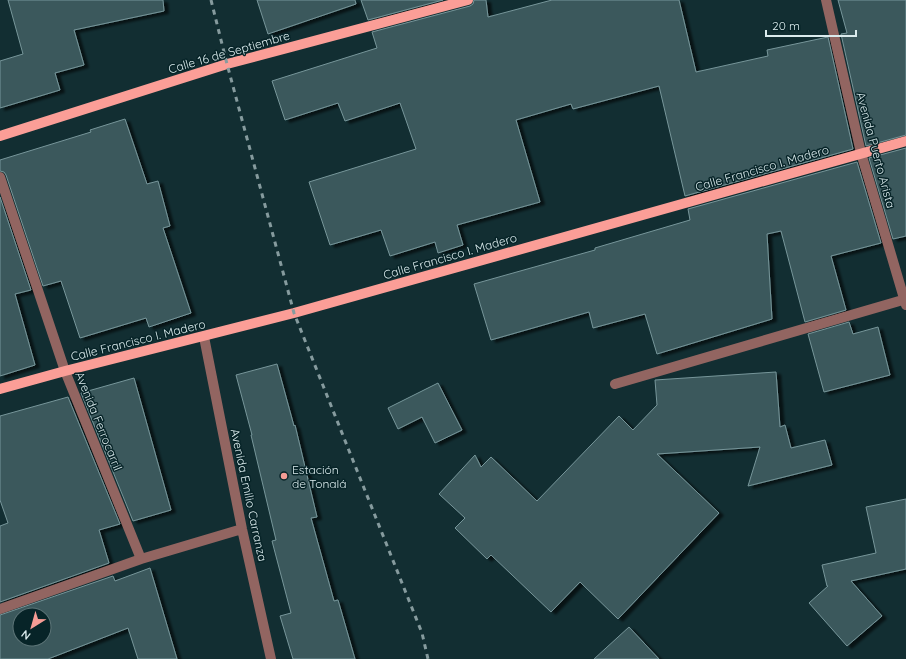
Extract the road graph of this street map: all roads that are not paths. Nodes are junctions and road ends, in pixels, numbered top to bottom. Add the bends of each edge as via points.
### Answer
1 (468, 0) edge
2 (826, 0) edge
3 (0, 136) edge
4 (906, 141) edge
5 (861, 153) junction
6 (0, 177) edge
7 (906, 301) edge
8 (204, 337) junction
9 (65, 371) junction
10 (615, 384) dead end
11 (0, 389) edge
12 (242, 529) junction
13 (141, 559) junction
14 (0, 609) edge
15 (271, 659) edge

1 - 3 main road, Calle 16 de Septiembre via 227,64
2 - 5 street, Avenida Puerto Arista
4 - 5 main road, Calle Francisco I. Madero
5 - 7 street, Avenida Puerto Arista
5 - 8 main road, Calle Francisco I. Madero
6 - 9 street, Avenida Ferrocarril
7 - 10 street
8 - 9 main road, Calle Francisco I. Madero
8 - 12 street, Avenida Emilio Carranza
9 - 11 main road, Calle Francisco I. Madero
9 - 13 street, Avenida Ferrocarril
12 - 13 street
12 - 15 street, Avenida Emilio Carranza
13 - 14 street

